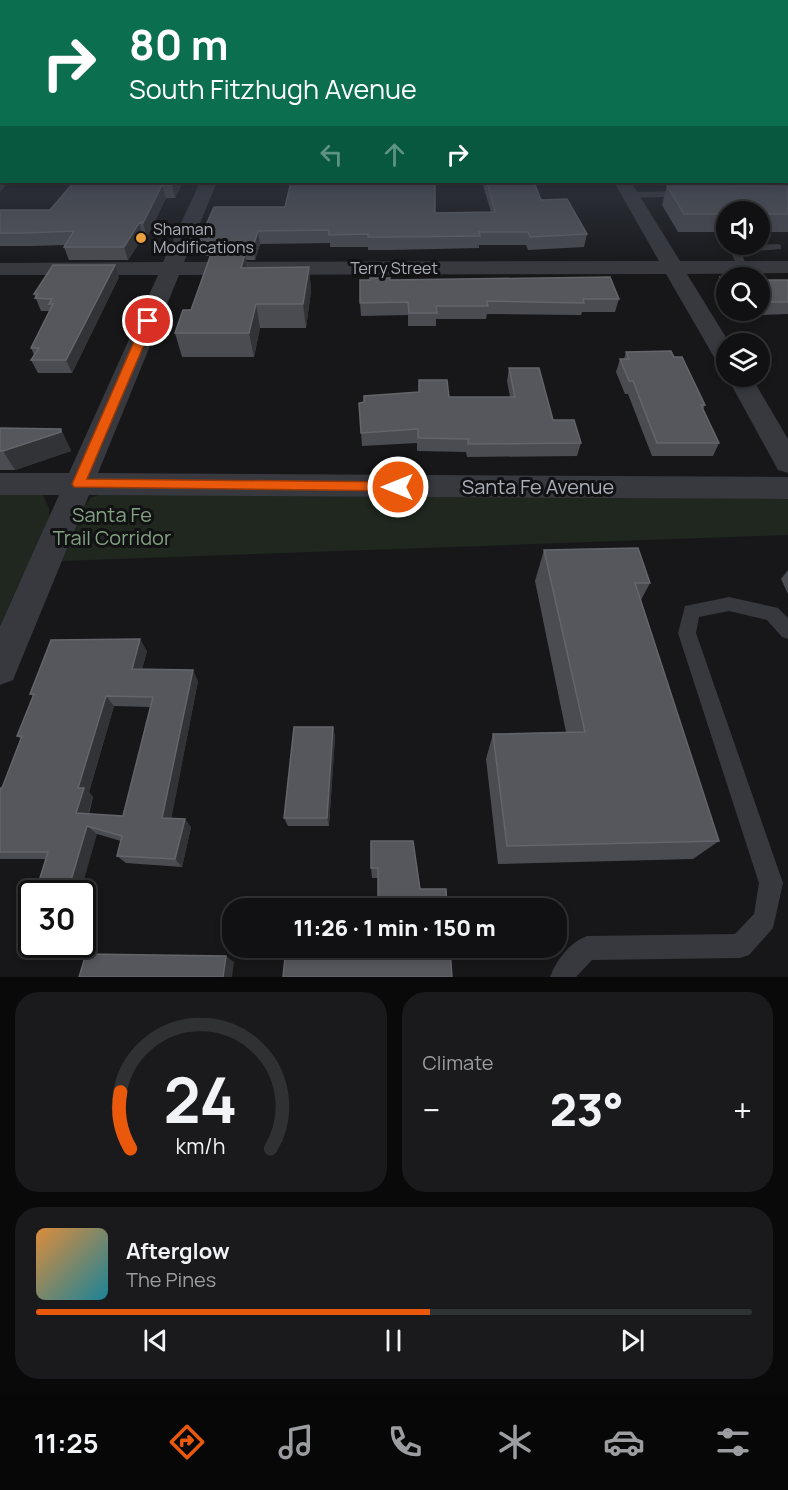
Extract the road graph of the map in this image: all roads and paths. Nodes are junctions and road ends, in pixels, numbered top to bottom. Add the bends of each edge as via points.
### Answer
1 (208, 183) edge
2 (658, 183) edge
3 (771, 183) edge
4 (627, 188) edge
5 (698, 194) edge
6 (746, 194) edge
7 (662, 195) junction
8 (777, 247) dead end
9 (673, 266) junction
10 (742, 267) joint
11 (770, 267) edge
12 (788, 267) edge
13 (0, 269) edge
14 (171, 269) junction
15 (716, 340) edge
16 (744, 387) edge
17 (788, 463) edge
18 (0, 484) edge
19 (78, 484) junction
20 (788, 488) edge
21 (788, 631) edge
22 (0, 669) edge
23 (563, 977) edge

1 - 14 street
2 - 7 lane
3 - 6 lane via 770,194
4 - 7 lane
4 - 9 street
5 - 7 lane
8 - 10 lane via 735,249
9 - 10 street, Terry Street
9 - 14 street, Terry Street
9 - 15 street
11 - 12 street, Terry Street
13 - 14 street, Terry Street
14 - 19 street
16 - 17 street
18 - 19 street, Santa Fe Avenue
19 - 20 street, Santa Fe Avenue
19 - 22 street
21 - 23 lane via 772,613 729,604 691,611 687,633 771,884 765,920 740,946 587,948 566,968

